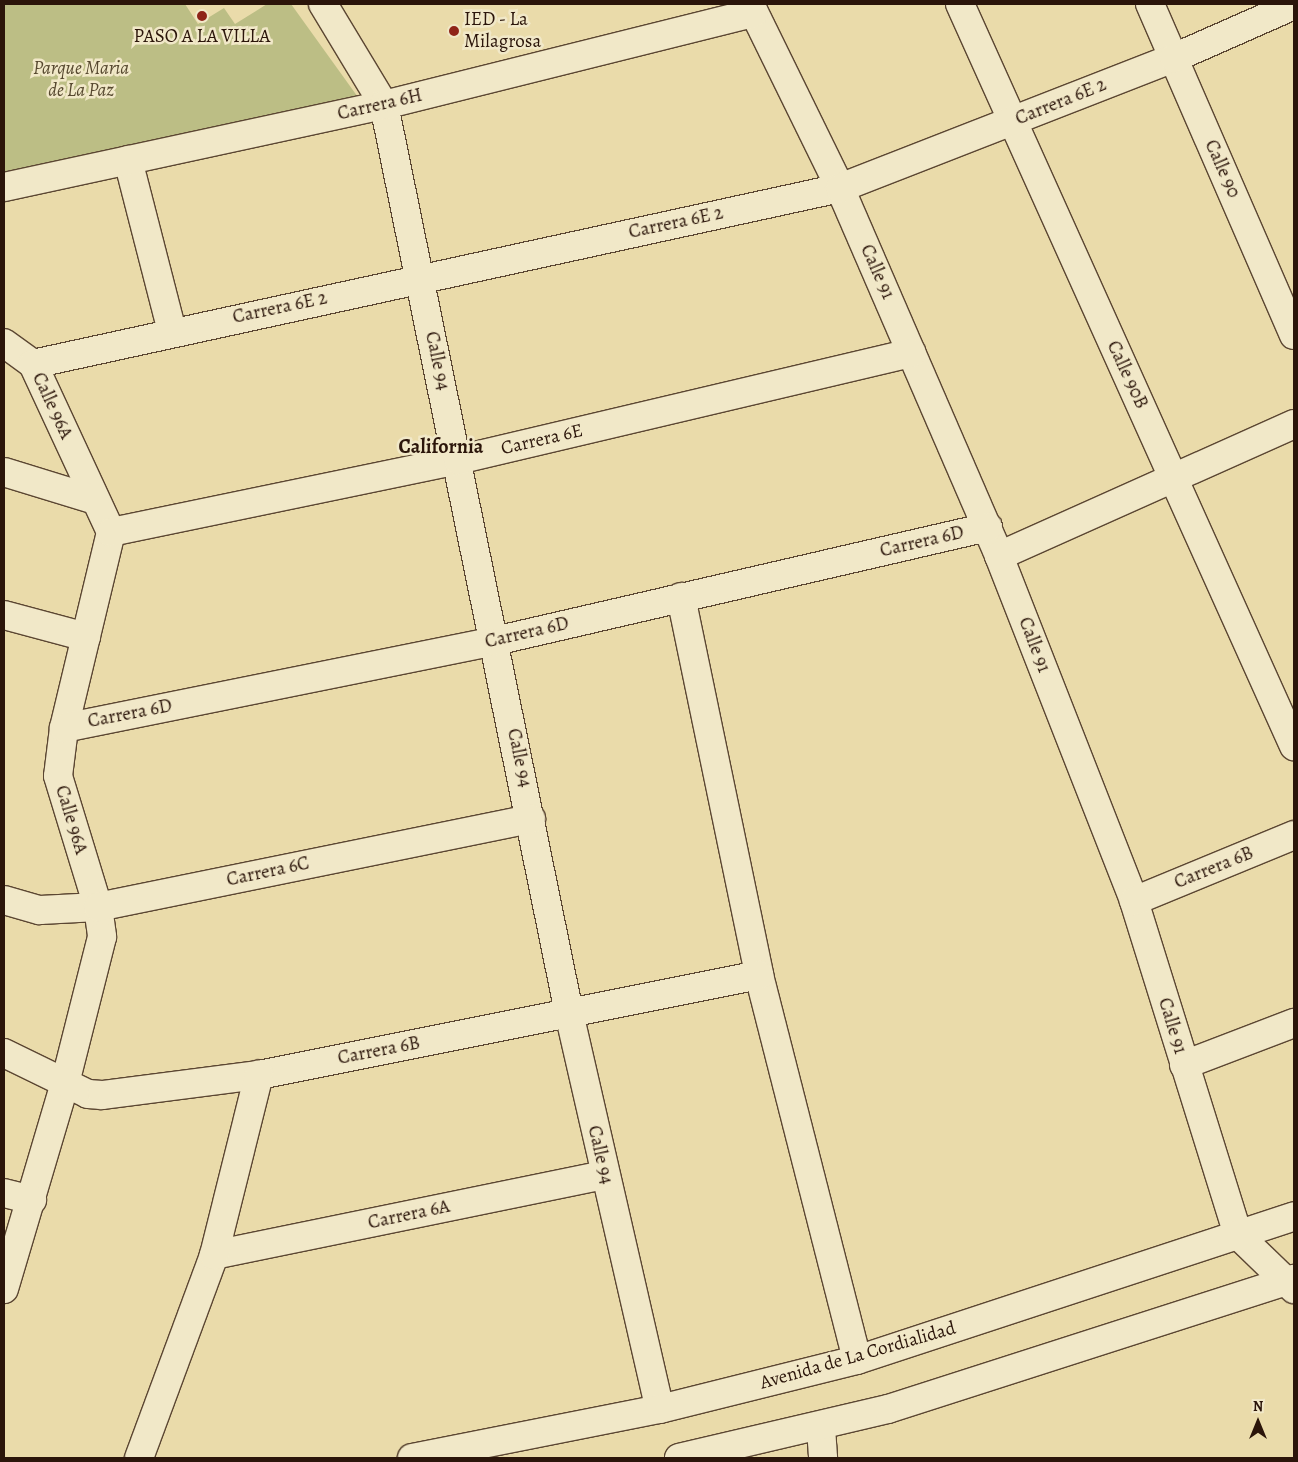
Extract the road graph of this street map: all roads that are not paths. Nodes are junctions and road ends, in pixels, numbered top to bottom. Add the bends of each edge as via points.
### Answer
1 (323, 4) edge
2 (960, 4) edge
3 (1150, 4) edge
4 (1294, 5) edge
5 (752, 8) edge
6 (1174, 58) junction
7 (384, 105) junction
8 (1010, 122) junction
9 (128, 160) junction
10 (4, 187) edge
11 (840, 188) junction
12 (420, 279) junction
13 (172, 331) junction
14 (1294, 335) edge
15 (4, 343) edge
16 (912, 352) junction
17 (33, 364) junction
18 (1294, 424) edge
19 (458, 460) junction
20 (4, 472) edge
21 (1175, 479) junction
22 (95, 500) junction
23 (988, 527) junction
24 (112, 532) junction
25 (999, 556) junction
26 (682, 597) junction
27 (4, 615) edge
28 (86, 637) junction
29 (495, 641) junction
30 (64, 728) junction
31 (1294, 746) edge
32 (531, 819) junction
33 (1294, 835) edge
34 (4, 900) edge
35 (1134, 901) junction
36 (98, 907) junction
37 (759, 975) junction
38 (569, 1013) junction
39 (1294, 1023) edge
40 (4, 1053) edge
41 (1184, 1065) junction
42 (259, 1076) junction
43 (65, 1083) junction
44 (605, 1175) junction
45 (4, 1193) edge
46 (32, 1200) junction
47 (1294, 1216) edge
48 (1238, 1235) junction
49 (214, 1255) junction
50 (1292, 1283) edge
51 (4, 1289) edge
52 (857, 1360) junction
53 (660, 1409) junction
54 (821, 1428) junction
55 (139, 1458) edge
56 (412, 1458) edge
57 (679, 1458) edge
58 (823, 1458) edge

1 - 7 street, Calle 94
2 - 8 street, Calle 90B
3 - 6 street, Calle 90
4 - 6 street, Carrera 6E 2
5 - 7 street, Carrera 6H
5 - 11 street, Calle 91
6 - 8 street, Carrera 6E 2
6 - 14 street, Calle 90
7 - 9 street, Carrera 6H
7 - 12 street, Calle 94
8 - 11 street, Carrera 6E 2
8 - 21 street, Calle 90B
9 - 10 street, Carrera 6H
9 - 13 street
11 - 12 street, Carrera 6E 2
11 - 16 street, Calle 91
12 - 13 street, Carrera 6E 2
12 - 19 street, Calle 94
13 - 17 street, Carrera 6E 2
15 - 17 street, Calle 96A
16 - 19 street, Carrera 6E
16 - 23 street, Calle 91
17 - 22 street, Calle 96A
18 - 21 street
19 - 24 street, Carrera 6E
19 - 29 street, Calle 94
20 - 22 street
21 - 25 street
21 - 31 street, Calle 90B
22 - 24 street, Calle 96A
23 - 25 street, Calle 91
23 - 26 street, Carrera 6D
24 - 28 street, Calle 96A
25 - 35 street, Calle 91
26 - 29 street, Carrera 6D
26 - 37 street
27 - 28 street
28 - 30 street, Calle 96A
29 - 30 street, Carrera 6D
29 - 32 street, Calle 94
30 - 36 street, Calle 96A via 58,776
32 - 36 street, Carrera 6C
32 - 38 street, Calle 94
33 - 35 street, Carrera 6B
34 - 36 street, Carrera 6C via 40,910
35 - 41 street, Calle 91
36 - 43 street, Calle 96A via 102,937
37 - 38 street, Carrera 6B
37 - 52 street
38 - 42 street, Carrera 6B
38 - 44 street, Calle 94
39 - 41 street
40 - 43 street, Carrera 6B
41 - 48 street, Calle 91
42 - 43 street, Carrera 6B via 102,1095 88,1094
42 - 49 street
43 - 46 street, Calle 96A
44 - 49 street, Carrera 6A
44 - 53 street, Calle 94
45 - 46 street
46 - 51 street, Calle 96A
47 - 48 street, Avenida de La Cordialidad
48 - 50 street, Calle 91
48 - 52 street, Avenida de La Cordialidad
49 - 55 street
50 - 54 street
52 - 53 street, Avenida de La Cordialidad
53 - 56 street, Avenida de La Cordialidad
54 - 57 street
54 - 58 street

